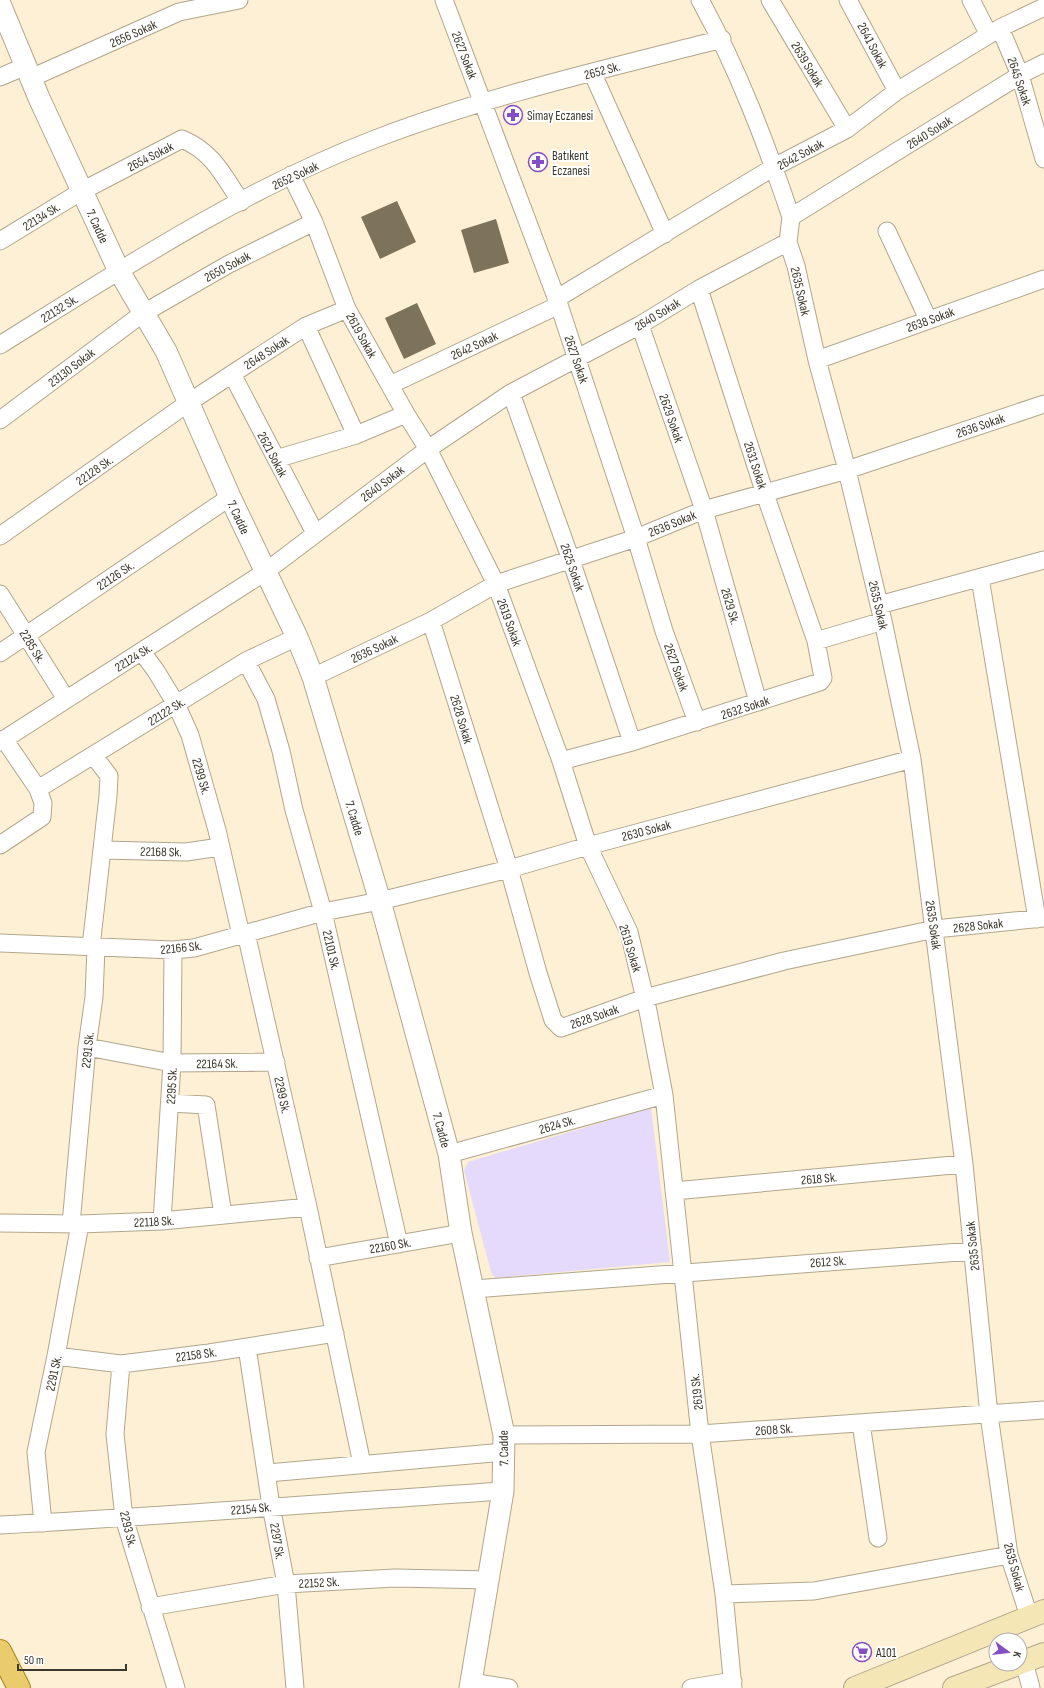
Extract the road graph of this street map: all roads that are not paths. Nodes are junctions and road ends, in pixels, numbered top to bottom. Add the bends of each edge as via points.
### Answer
1 (239, 0) edge
2 (444, 0) edge
3 (700, 0) edge
4 (770, 0) edge
5 (848, 0) edge
6 (970, 0) edge
7 (0, 4) edge
8 (178, 6) edge
9 (1044, 7) edge
10 (994, 32) junction
11 (722, 39) junction
12 (1044, 63) edge
13 (29, 72) junction
14 (592, 72) junction
15 (1020, 75) junction
16 (0, 77) edge
17 (897, 91) junction
18 (482, 102) junction
19 (847, 129) junction
20 (1044, 159) edge
21 (774, 167) junction
22 (291, 175) junction
23 (82, 191) junction
24 (241, 202) junction
25 (791, 217) junction
26 (314, 222) junction
27 (887, 231) dead end
28 (665, 234) junction
29 (0, 242) edge
30 (788, 242) junction
31 (119, 271) junction
32 (1044, 279) edge
33 (698, 289) junction
34 (557, 302) junction
35 (348, 309) junction
36 (142, 314) junction
37 (928, 320) junction
38 (640, 325) junction
39 (306, 326) junction
40 (0, 345) edge
41 (577, 358) junction
42 (817, 360) junction
43 (232, 374) junction
44 (390, 385) junction
45 (511, 393) junction
46 (188, 403) junction
47 (1044, 404) edge
48 (406, 414) junction
49 (0, 420) edge
50 (356, 436) junction
51 (428, 449) junction
52 (276, 459) junction
53 (848, 470) junction
54 (766, 494) junction
55 (230, 497) junction
56 (704, 510) junction
57 (315, 533) junction
58 (0, 536) edge
59 (636, 538) junction
60 (571, 560) junction
61 (1044, 560) edge
62 (265, 572) junction
63 (980, 578) junction
64 (496, 584) junction
65 (0, 594) edge
66 (881, 613) junction
67 (431, 621) junction
68 (26, 635) junction
69 (297, 637) junction
70 (816, 641) junction
71 (142, 652) junction
72 (0, 653) edge
73 (246, 661) junction
74 (313, 677) junction
75 (66, 699) junction
76 (758, 702) junction
77 (176, 704) junction
78 (697, 722) junction
79 (2, 741) edge
80 (632, 742) junction
81 (94, 756) junction
82 (912, 759) junction
83 (561, 761) junction
84 (38, 789) junction
85 (0, 845) edge
86 (588, 846) junction
87 (220, 847) junction
88 (102, 850) junction
89 (509, 869) junction
90 (380, 901) junction
91 (323, 912) junction
92 (1040, 918) edge
93 (935, 929) junction
94 (243, 934) junction
95 (0, 943) edge
96 (94, 947) junction
97 (173, 950) junction
98 (645, 998) junction
99 (87, 1047) junction
100 (276, 1062) junction
101 (172, 1063) junction
102 (664, 1094) junction
103 (170, 1103) junction
104 (449, 1154) junction
105 (964, 1164) junction
106 (674, 1191) junction
107 (308, 1207) junction
108 (223, 1215) junction
109 (162, 1221) junction
110 (0, 1223) edge
111 (76, 1224) junction
112 (461, 1233) junction
113 (399, 1244) junction
114 (973, 1251) junction
115 (318, 1258) junction
116 (684, 1272) junction
117 (474, 1289) junction
118 (335, 1332) junction
119 (247, 1347) junction
120 (56, 1356) junction
121 (121, 1364) junction
122 (1044, 1410) edge
123 (989, 1415) junction
124 (861, 1423) junction
125 (700, 1434) junction
126 (504, 1444) junction
127 (362, 1464) junction
128 (268, 1473) junction
129 (503, 1491) junction
130 (271, 1506) junction
131 (124, 1518) junction
132 (43, 1523) junction
133 (0, 1525) edge
134 (878, 1538) dead end
135 (1009, 1555) junction
136 (489, 1580) junction
137 (286, 1584) junction
138 (724, 1594) junction
139 (150, 1607) junction
140 (1036, 1614) edge
141 (0, 1651) edge
142 (1044, 1654) edge
143 (1028, 1660) edge
144 (997, 1672) edge
145 (1025, 1672) edge
146 (733, 1684) edge
147 (471, 1685) edge
148 (19, 1688) edge
149 (176, 1688) edge
150 (295, 1688) edge
151 (509, 1688) edge
152 (691, 1688) edge
153 (855, 1688) edge
154 (954, 1688) edge
155 (1031, 1688) edge

1 - 8 street, 2656 Sokak
2 - 18 street, 2627 Sokak
3 - 11 street
4 - 19 street, 2639 Sokak
5 - 17 street, 2641 Sokak
6 - 10 street, 2645 Sokak
7 - 13 street, 7. Cadde
8 - 13 street, 2656 Sokak
9 - 10 street, 2642 Sokak
10 - 15 street, 2645 Sokak
10 - 17 street, 2642 Sokak
11 - 14 street, 2652 Sk.
11 - 21 street
12 - 15 street, 2640 Sokak
13 - 16 street, 2656 Sokak
13 - 23 street, 7. Cadde
14 - 18 street, 2652 Sk.
14 - 28 street
15 - 20 street, 2645 Sokak
15 - 25 street, 2640 Sokak
17 - 19 street, 2642 Sokak
18 - 22 street, 2652 Sokak via 374,139
18 - 34 street, 2627 Sokak
19 - 21 street, 2642 Sokak
21 - 25 street
21 - 28 street, 2642 Sokak
22 - 24 street, 2652 Sokak
22 - 26 street, 2619 Sokak
23 - 24 street, 2654 Sokak via 182,139 198,146 214,162
23 - 29 street, 22134 Sk.
23 - 31 street, 7. Cadde
24 - 31 street, 2652 Sokak
25 - 30 street
26 - 35 street, 2619 Sokak
26 - 36 street, 2650 Sokak via 229,264
27 - 37 street
28 - 34 street, 2642 Sokak
30 - 33 street, 2640 Sokak
30 - 42 street, 2635 Sokak via 796,266
31 - 36 street, 7. Cadde
31 - 40 street, 22132 Sk.
32 - 37 street, 2638 Sokak
33 - 38 street, 2640 Sokak
33 - 54 street, 2631 Sokak
34 - 41 street, 2627 Sokak
34 - 44 street, 2642 Sokak
35 - 39 street, 2648 Sokak
35 - 44 street, 2619 Sokak
36 - 46 street, 7. Cadde via 166,351
36 - 49 street, 23130 Sokak
37 - 42 street, 2638 Sokak
38 - 41 street, 2640 Sokak
38 - 56 street, 2629 Sokak
39 - 43 street, 2648 Sokak
39 - 50 street
41 - 45 street, 2640 Sokak
41 - 59 street, 2627 Sokak
42 - 53 street, 2635 Sokak
43 - 46 street, 2648 Sokak
43 - 52 street, 2621 Sokak
44 - 48 street, 2619 Sokak
45 - 51 street, 2640 Sokak
45 - 60 street, 2625 Sokak
46 - 55 street, 7. Cadde
46 - 58 street, 22128 Sk.
47 - 53 street, 2636 Sokak
48 - 50 street
48 - 51 street, 2619 Sokak
50 - 52 street
51 - 57 street, 2640 Sokak
51 - 64 street, 2619 Sokak
52 - 57 street, 2621 Sokak
53 - 54 street, 2636 Sokak
53 - 66 street, 2635 Sokak
54 - 56 street, 2636 Sokak
54 - 70 street, 2631 Sokak
55 - 62 street, 7. Cadde
55 - 68 street, 22126 Sk.
56 - 59 street, 2636 Sokak
56 - 76 street, 2629 Sk.
57 - 62 street, 2640 Sokak
59 - 60 street, 2636 Sokak
59 - 78 street, 2627 Sokak via 664,631
60 - 64 street, 2636 Sokak
60 - 80 street, 2625 Sokak
61 - 63 street
62 - 69 street, 7. Cadde
62 - 71 street, 22124 Sk.
63 - 66 street
63 - 92 street
64 - 67 street, 2636 Sokak
64 - 83 street, 2619 Sokak
65 - 68 street, 2285 Sk.
66 - 70 street
66 - 82 street, 2635 Sokak
67 - 74 street, 2636 Sokak
67 - 89 street, 2628 Sokak
68 - 72 street, 22126 Sk.
68 - 75 street, 2285 Sk.
69 - 73 street, 22122 Sk.
69 - 74 street, 7. Cadde
70 - 76 street, 2632 Sokak via 823,678 820,682
71 - 75 street, 22124 Sk.
71 - 77 street, 2299 Sk.
73 - 77 street, 22122 Sk.
73 - 91 street, 22101 Sk. via 266,699
74 - 90 street, 7. Cadde
75 - 79 street, 22124 Sk.
76 - 78 street, 2632 Sokak
77 - 81 street, 22122 Sk.
77 - 87 street, 2299 Sk. via 190,735
78 - 80 street, 2632 Sokak
79 - 84 street
80 - 83 street, 2632 Sokak
81 - 84 street, 22122 Sk.
81 - 88 street, 2291 Sk. via 108,776
82 - 86 street, 2630 Sokak
82 - 93 street, 2635 Sokak
83 - 86 street, 2619 Sokak
84 - 85 street via 43,803 42,817
86 - 89 street, 2630 Sokak
86 - 98 street, 2619 Sokak via 629,932
87 - 88 street, 22168 Sk. via 186,852
87 - 94 street, 2299 Sk.
88 - 96 street, 2291 Sk.
89 - 90 street, 2630 Sokak
89 - 98 street, 2628 Sokak via 554,1020 561,1028
90 - 91 street, 22166 Sk.
90 - 104 street, 7. Cadde
91 - 94 street, 22166 Sk.
91 - 113 street, 22101 Sk.
92 - 93 street, 2628 Sokak
93 - 98 street, 2628 Sokak via 784,961
93 - 105 street, 2635 Sokak
94 - 97 street, 22166 Sk. via 194,948
94 - 100 street, 2299 Sk.
95 - 96 street, 22166 Sk.
96 - 97 street, 22166 Sk.
96 - 99 street, 2291 Sk. via 94,997
97 - 101 street, 2295 Sk.
98 - 102 street, 2619 Sokak
99 - 101 street, 22164 Sk.
99 - 111 street, 2291 Sk.
100 - 101 street, 22164 Sk.
100 - 107 street, 2299 Sk.
101 - 103 street, 2295 Sk.
102 - 104 street, 2624 Sk.
102 - 106 street, 2619 Sk.
103 - 108 street via 206,1105
103 - 109 street, 2295 Sk.
104 - 112 street, 7. Cadde
105 - 106 street, 2618 Sk.
105 - 114 street, 2635 Sokak
106 - 116 street, 2619 Sk.
107 - 108 street, 22118 Sk.
107 - 115 street, 2299 Sk.
108 - 109 street, 22118 Sk.
109 - 111 street, 22118 Sk.
110 - 111 street, 22118 Sk.
111 - 120 street, 2291 Sk.
112 - 113 street, 22160 Sk.
112 - 117 street, 7. Cadde
113 - 115 street, 22160 Sk.
114 - 116 street, 2612 Sk.
114 - 123 street, 2635 Sokak
115 - 118 street, 2299 Sk.
116 - 117 street, 2612 Sk.
116 - 125 street, 2619 Sk.
117 - 126 street, 7. Cadde
118 - 119 street, 22158 Sk.
118 - 127 street, 2299 Sk.
119 - 121 street, 22158 Sk.
119 - 128 street, 2297 Sk.
120 - 121 street, 22158 Sk.
120 - 132 street, 2291 Sk. via 36,1452
121 - 131 street, 2293 Sk. via 115,1434
122 - 123 street, 2608 Sk.
123 - 124 street, 2608 Sk.
123 - 135 street, 2635 Sokak
124 - 125 street, 2608 Sk.
124 - 134 street
125 - 126 street, 2608 Sk.
125 - 138 street, 2619 Sk.
126 - 127 street, 2608 Sk.
126 - 129 street, 7. Cadde
127 - 128 street, 2608 Sk.
128 - 130 street, 2297 Sk.
129 - 130 street, 22154 Sk.
129 - 136 street, 7. Cadde
130 - 131 street, 22154 Sk.
130 - 137 street, 2297 Sk.
131 - 132 street, 22154 Sk.
131 - 139 street, 2293 Sk.
132 - 133 street, 22154 Sk.
135 - 138 street via 814,1591
135 - 140 street, 2635 Sokak
136 - 137 street, 22152 Sk. via 395,1578
136 - 147 street, 7. Cadde
137 - 139 street, 22152 Sk.
137 - 150 street, 2297 Sk.
138 - 146 street, 2619 Sk.
139 - 149 street, 2293 Sk.
140 - 153 main road
141 - 148 main road
142 - 143 main road
144 - 154 main road
145 - 155 street
146 - 152 street
147 - 151 street

